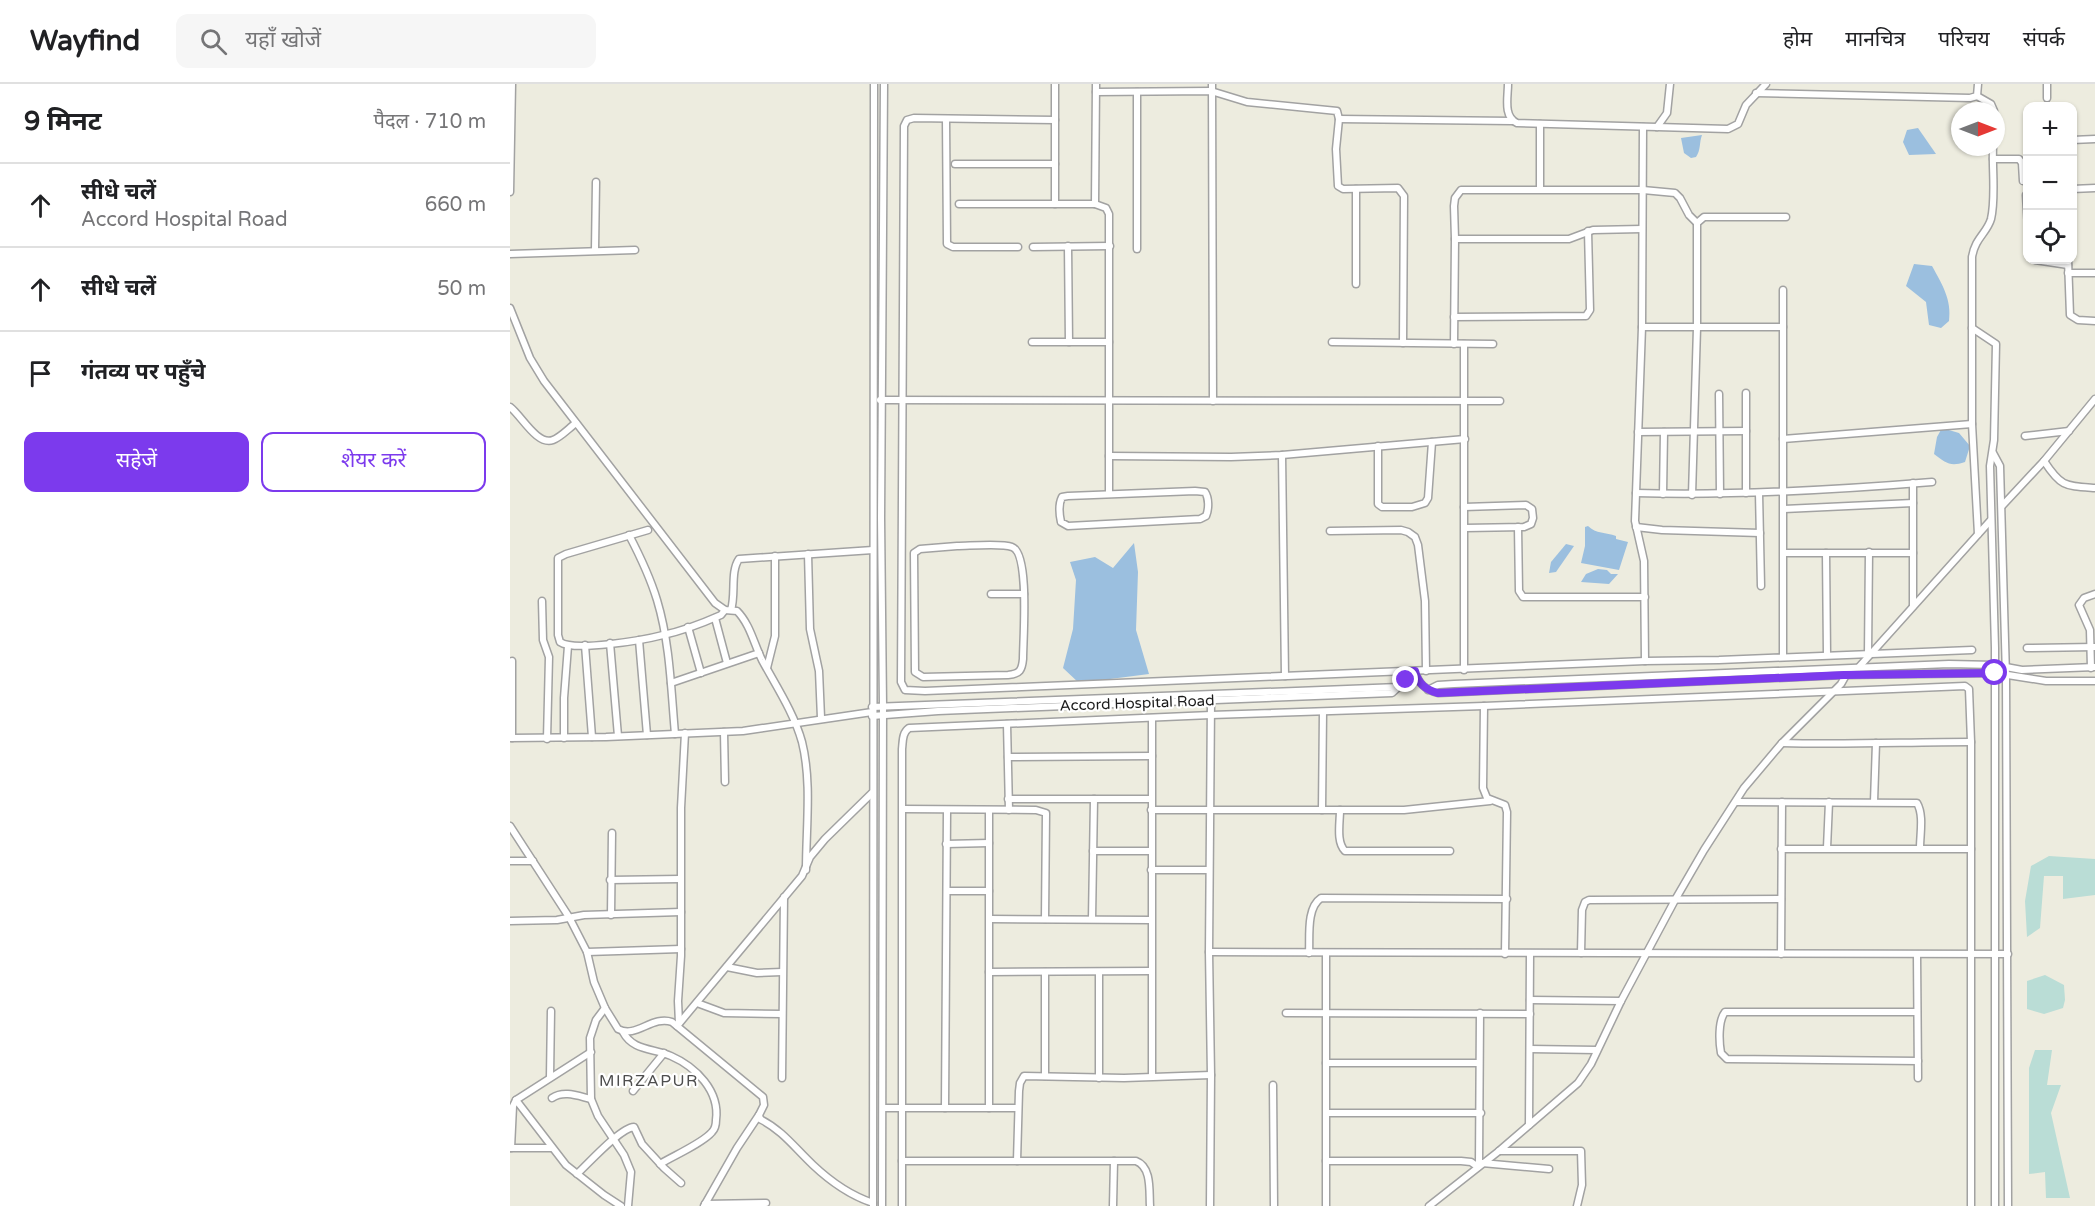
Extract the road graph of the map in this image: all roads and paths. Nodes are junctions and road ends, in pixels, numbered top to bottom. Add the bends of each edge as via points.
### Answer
1 (512, 84) edge
2 (874, 84) edge
3 (884, 84) edge
4 (1055, 84) edge
5 (1096, 84) edge
6 (1119, 84) edge
7 (1509, 84) edge
8 (1670, 84) edge
9 (1766, 84) edge
10 (1978, 84) edge
11 (2047, 84) edge
12 (1161, 88) edge
13 (1211, 88) edge
14 (1096, 92) junction
15 (1119, 92) junction
16 (1137, 92) junction
17 (1756, 93) junction
18 (1977, 96) junction
19 (2047, 98) dead end
20 (1988, 102) edge
21 (511, 109) edge
22 (946, 119) junction
23 (1339, 119) junction
24 (1055, 120) junction
25 (1513, 121) junction
26 (1540, 123) junction
27 (1643, 127) junction
28 (1657, 127) junction
29 (2077, 140) edge
30 (2095, 140) edge
31 (1993, 159) joint
32 (955, 164) dead end
33 (1055, 164) junction
34 (2023, 181) dead end
35 (596, 182) dead end
36 (2095, 188) edge
37 (1356, 189) junction
38 (1540, 189) junction
39 (2077, 189) edge
40 (1643, 190) junction
41 (510, 192) edge
42 (959, 204) dead end
43 (1054, 204) junction
44 (1095, 204) junction
45 (1786, 217) dead end
46 (1697, 223) junction
47 (1642, 229) junction
48 (1588, 231) junction
49 (1455, 239) junction
50 (1034, 246) dead end
51 (1068, 246) junction
52 (1110, 246) junction
53 (1018, 247) dead end
54 (1137, 249) dead end
55 (595, 250) junction
56 (635, 250) dead end
57 (510, 254) edge
58 (2068, 264) edge
59 (2068, 273) junction
60 (2095, 273) edge
61 (1356, 284) dead end
62 (1783, 290) dead end
63 (510, 309) edge
64 (1454, 317) junction
65 (2095, 321) edge
66 (1642, 327) junction
67 (1783, 327) junction
68 (1697, 328) junction
69 (1972, 328) junction
70 (1032, 342) dead end
71 (1069, 342) junction
72 (1109, 342) junction
73 (1332, 342) dead end
74 (1403, 343) junction
75 (1454, 344) junction
76 (1464, 344) junction
77 (1493, 344) dead end
78 (1746, 393) dead end
79 (1719, 394) dead end
80 (873, 400) junction
81 (881, 400) junction
82 (903, 400) junction
83 (1108, 400) junction
84 (1213, 401) junction
85 (1500, 401) dead end
86 (1464, 402) junction
87 (2094, 402) edge
88 (510, 407) edge
89 (576, 423) junction
90 (1972, 424) junction
91 (1746, 431) junction
92 (2070, 431) junction
93 (1638, 432) junction
94 (1664, 432) junction
95 (1693, 432) junction
96 (1719, 432) junction
97 (2025, 436) dead end
98 (1465, 439) junction
99 (1784, 439) junction
100 (1432, 442) junction
101 (1378, 446) junction
102 (1992, 452) junction
103 (1282, 455) junction
104 (1109, 456) junction
105 (2044, 461) junction
106 (1932, 482) dead end
107 (1913, 483) junction
108 (2095, 488) edge
109 (1784, 492) junction
110 (1109, 493) junction
111 (1636, 493) junction
112 (1746, 493) junction
113 (1760, 493) junction
114 (1663, 494) junction
115 (1720, 494) junction
116 (1692, 495) junction
117 (1913, 503) junction
118 (2002, 506) junction
119 (1464, 507) junction
120 (1784, 509) junction
121 (1990, 520) junction
122 (1518, 527) junction
123 (1636, 527) junction
124 (1465, 528) junction
125 (648, 530) dead end
126 (1330, 531) dead end
127 (1760, 533) junction
128 (1978, 534) junction
129 (629, 535) junction
130 (873, 550) junction
131 (1869, 552) junction
132 (1784, 553) junction
133 (1826, 553) junction
134 (1913, 553) junction
135 (808, 554) junction
136 (775, 556) junction
137 (1761, 586) dead end
138 (991, 594) dead end
139 (1023, 594) junction
140 (2095, 594) edge
141 (1645, 597) junction
142 (542, 601) dead end
143 (903, 604) junction
144 (915, 604) junction
145 (1913, 607) junction
146 (728, 610) junction
147 (903, 612) junction
148 (915, 612) junction
149 (715, 618) junction
150 (688, 627) junction
151 (665, 635) junction
152 (639, 640) junction
153 (610, 643) junction
154 (585, 645) junction
155 (568, 646) junction
156 (2093, 647) edge
157 (2027, 648) dead end
158 (1972, 650) dead end
159 (759, 653) junction
160 (1869, 654) junction
161 (1827, 655) junction
162 (1783, 657) junction
163 (512, 661) dead end
164 (1645, 661) junction
165 (727, 663) junction
166 (1995, 665) junction
167 (2006, 666) junction
168 (1859, 667) junction
169 (2093, 667) edge
170 (766, 668) junction
171 (1464, 670) junction
172 (1412, 671) junction
173 (1426, 671) junction
174 (701, 673) junction
175 (1995, 673) junction
176 (1846, 675) junction
177 (1285, 676) junction
178 (2007, 676) junction
179 (2095, 681) edge
180 (671, 683) junction
181 (1399, 687) junction
182 (1428, 690) junction
183 (1835, 690) junction
184 (1210, 701) junction
185 (883, 706) junction
186 (1484, 706) junction
187 (872, 711) junction
188 (1323, 712) junction
189 (883, 715) junction
190 (1211, 715) junction
191 (821, 718) junction
192 (1152, 718) junction
193 (794, 722) junction
194 (1007, 724) junction
195 (724, 732) junction
196 (675, 734) junction
197 (685, 734) junction
198 (647, 735) junction
199 (618, 736) junction
200 (592, 737) junction
201 (511, 738) edge
202 (564, 738) junction
203 (547, 739) junction
204 (1971, 742) junction
205 (1782, 743) junction
206 (1876, 743) junction
207 (1152, 756) junction
208 (1008, 757) junction
209 (725, 782) dead end
210 (872, 793) junction
211 (1008, 799) junction
212 (1094, 799) junction
213 (1151, 799) junction
214 (1490, 801) junction
215 (1736, 802) junction
216 (1782, 802) junction
217 (1829, 802) junction
218 (1874, 802) junction
219 (903, 809) junction
220 (1009, 810) junction
221 (1151, 810) junction
222 (1210, 810) junction
223 (1322, 810) junction
224 (1340, 810) junction
225 (947, 811) junction
226 (989, 811) junction
227 (510, 826) edge
228 (612, 833) dead end
229 (989, 843) junction
230 (946, 844) junction
231 (1827, 848) junction
232 (1920, 848) junction
233 (1781, 849) junction
234 (1971, 849) junction
235 (1093, 851) junction
236 (1151, 851) junction
237 (1450, 851) dead end
238 (510, 861) edge
239 (533, 861) junction
240 (806, 870) junction
241 (1151, 870) junction
242 (1209, 870) junction
243 (680, 879) junction
244 (610, 880) junction
245 (947, 891) junction
246 (989, 891) junction
247 (784, 897) junction
248 (1507, 899) junction
249 (1781, 899) junction
250 (1675, 900) junction
251 (681, 912) junction
252 (611, 915) junction
253 (569, 917) junction
254 (990, 919) junction
255 (1045, 919) junction
256 (1092, 920) junction
257 (1151, 920) junction
258 (510, 921) edge
259 (681, 949) junction
260 (587, 952) junction
261 (1209, 952) junction
262 (1309, 953) junction
263 (1326, 953) junction
264 (1581, 953) junction
265 (1647, 953) junction
266 (1505, 954) junction
267 (1530, 954) junction
268 (1781, 954) junction
269 (1971, 954) junction
270 (1995, 954) junction
271 (2008, 954) junction
272 (1917, 955) junction
273 (727, 967) junction
274 (1151, 971) junction
275 (782, 972) junction
276 (989, 972) junction
277 (1045, 972) junction
278 (1099, 972) junction
279 (1530, 1000) junction
280 (1621, 1001) junction
281 (696, 1003) junction
282 (605, 1008) junction
283 (551, 1011) dead end
284 (1286, 1012) dead end
285 (1917, 1012) junction
286 (1326, 1013) junction
287 (1480, 1013) junction
288 (782, 1014) junction
289 (1530, 1014) junction
290 (678, 1025) junction
291 (623, 1032) junction
292 (1530, 1049) junction
293 (1597, 1050) junction
294 (591, 1052) junction
295 (664, 1053) junction
296 (1918, 1061) junction
297 (1326, 1063) junction
298 (1479, 1063) junction
299 (1211, 1075) junction
300 (1045, 1076) junction
301 (1152, 1076) junction
302 (550, 1077) junction
303 (782, 1078) dead end
304 (1099, 1078) junction
305 (1918, 1078) dead end
306 (1273, 1085) dead end
307 (633, 1092) dead end
308 (552, 1098) dead end
309 (591, 1099) junction
310 (516, 1100) junction
311 (883, 1108) junction
312 (902, 1108) junction
313 (945, 1108) junction
314 (989, 1108) junction
315 (1018, 1108) junction
316 (1327, 1113) junction
317 (1481, 1113) junction
318 (759, 1115) junction
319 (1529, 1125) junction
320 (613, 1139) junction
321 (511, 1148) edge
322 (552, 1148) junction
323 (1499, 1151) junction
324 (902, 1161) junction
325 (1017, 1161) junction
326 (1114, 1161) junction
327 (1326, 1161) junction
328 (660, 1164) junction
329 (1480, 1165) junction
330 (1549, 1169) dead end
331 (577, 1174) junction
332 (681, 1183) dead end
333 (766, 1203) dead end
334 (873, 1204) edge
335 (704, 1205) edge
336 (621, 1206) edge
337 (628, 1206) edge
338 (882, 1206) edge
339 (902, 1206) edge
340 (1113, 1206) edge
341 (1150, 1206) edge
342 (1210, 1206) edge
343 (1274, 1206) edge
344 (1326, 1206) edge
345 (1429, 1206) edge
346 (1577, 1206) edge
347 (1971, 1206) edge
348 (1995, 1206) edge
349 (2008, 1206) edge

1 - 21 street
2 - 80 street
3 - 81 street
4 - 24 street
5 - 14 street
6 - 15 street
7 - 25 street via 1508,114
8 - 28 street via 1666,113
9 - 17 street
10 - 18 street
11 - 19 street
12 - 13 street
12 - 16 street
13 - 23 street via 1247,102 1333,110
13 - 84 street
14 - 15 street
14 - 44 street
15 - 16 street
16 - 54 street
17 - 18 street
17 - 28 street via 1734,127
18 - 20 street
21 - 41 street
22 - 24 street
22 - 53 street via 947,244 959,248
22 - 82 street via 910,118 904,126
23 - 25 street
23 - 37 street via 1338,186
24 - 33 street
25 - 26 street
26 - 27 street
26 - 38 street
27 - 28 street
27 - 40 street
29 - 30 street
31 - 34 street via 2019,159
31 - 69 street via 1991,217 1972,257
32 - 33 street
33 - 43 street
35 - 55 street
36 - 39 street
37 - 61 street
37 - 74 street via 1398,188 1404,196
38 - 40 street
38 - 49 street via 1461,190 1454,206
40 - 46 street via 1675,193
40 - 47 street
42 - 43 street
43 - 44 street
44 - 52 street via 1106,208 1109,214
45 - 46 street via 1704,217
46 - 68 street
47 - 48 street
47 - 66 street
48 - 49 street via 1569,239
48 - 64 street via 1590,310 1586,316
49 - 64 street
50 - 51 street
51 - 52 street
51 - 71 street
52 - 72 street
55 - 56 street
55 - 57 street
58 - 59 street
59 - 60 street
59 - 65 street via 2070,315
62 - 67 street
63 - 89 street via 530,358
64 - 75 street
66 - 68 street
66 - 93 street
67 - 68 street
67 - 99 street
68 - 95 street
69 - 90 street
69 - 102 street via 1996,344
70 - 71 street
71 - 72 street
72 - 83 street
73 - 74 street
74 - 75 street
75 - 76 street
76 - 77 street
76 - 86 street
78 - 91 street
79 - 96 street
80 - 81 street
80 - 130 street
81 - 82 street
81 - 185 street
82 - 83 street
82 - 143 street
83 - 84 street
83 - 104 street
84 - 86 street
85 - 86 street
86 - 98 street
87 - 92 street
88 - 89 street via 536,435 547,441
89 - 146 street via 715,603
90 - 99 street
90 - 128 street
91 - 96 street
91 - 112 street
92 - 97 street
92 - 105 street
93 - 94 street
93 - 111 street
94 - 95 street
94 - 114 street
95 - 96 street
95 - 116 street
96 - 115 street
98 - 100 street
98 - 119 street
99 - 109 street
100 - 101 street
100 - 101 street via 1428,498 1412,507 1378,504
101 - 103 street
102 - 118 street via 2000,466
102 - 121 street
103 - 104 street
103 - 177 street
104 - 110 street
105 - 108 street via 2060,482
105 - 118 street
106 - 107 street
107 - 109 street
107 - 117 street
109 - 113 street
109 - 120 street
110 - 110 street via 1062,497 1061,522 1068,526 1200,519 1208,513 1204,492
111 - 114 street
111 - 123 street
112 - 113 street
112 - 115 street
113 - 127 street
114 - 116 street
115 - 116 street
117 - 120 street
117 - 134 street
118 - 167 street
119 - 122 street via 1530,506 1531,524
119 - 124 street
120 - 132 street
121 - 128 street
121 - 166 street
122 - 124 street
122 - 141 street via 1519,591 1523,597
123 - 127 street
123 - 141 street via 1644,561
124 - 171 street
125 - 129 street
126 - 173 street via 1401,530 1415,537 1424,587
127 - 137 street
128 - 145 street
129 - 151 street via 651,584
129 - 155 street via 558,558 558,639
130 - 135 street
130 - 187 street
131 - 133 street
131 - 134 street
131 - 160 street
132 - 133 street
132 - 162 street
133 - 161 street
134 - 145 street
135 - 136 street
135 - 191 street via 810,629 819,671
136 - 146 street via 737,561 734,598
136 - 170 street via 776,636
138 - 139 street
139 - 144 street via 1022,561 1013,547 920,549 914,553
139 - 148 street via 1022,668 1014,675 918,675 914,667
140 - 156 street via 2079,605
141 - 164 street
142 - 203 street via 543,640 549,657
143 - 144 street
143 - 147 street
144 - 148 street
145 - 160 street
146 - 149 street
146 - 159 street via 742,616
147 - 148 street
147 - 177 street via 901,682 909,692
149 - 150 street
149 - 165 street
150 - 151 street
150 - 174 street
151 - 152 street
151 - 180 street
152 - 153 street
152 - 198 street
153 - 154 street
153 - 199 street
154 - 155 street
154 - 200 street
155 - 202 street
156 - 157 street
156 - 169 street
158 - 160 street
159 - 165 street
159 - 170 street
160 - 161 street
160 - 168 street
161 - 162 street
162 - 164 street
163 - 201 street
164 - 171 street
165 - 174 street
166 - 167 street
166 - 168 street
166 - 175 street
167 - 169 street via 2022,670
167 - 178 street
168 - 182 street via 1454,684
170 - 193 street
171 - 173 street
172 - 173 street
172 - 177 street
172 - 181 street
172 - 182 street
174 - 180 street
175 - 176 street
175 - 178 street
175 - 270 street
176 - 182 street via 1438,693
176 - 183 street
178 - 179 street
178 - 271 street
180 - 196 street
181 - 184 street, Accord Hospital Road via 1392,693
181 - 185 street
183 - 186 street
183 - 204 street via 1968,686
183 - 205 street
184 - 189 street, Accord Hospital Road
184 - 190 street
185 - 187 street
185 - 189 street
186 - 188 street
186 - 214 street via 1482,782
187 - 189 street, Accord Hospital Road
187 - 191 street
187 - 210 street
188 - 190 street
188 - 223 street
189 - 311 street
190 - 192 street
190 - 222 street
191 - 193 street
192 - 194 street
192 - 207 street
193 - 195 street
193 - 240 street via 806,764
194 - 208 street
194 - 219 street via 905,730
195 - 197 street
195 - 209 street
196 - 197 street
196 - 198 street
197 - 243 street
198 - 199 street
199 - 200 street
200 - 202 street
201 - 203 street
202 - 203 street
204 - 206 street
204 - 234 street
205 - 206 street
205 - 215 street
206 - 218 street
207 - 208 street
207 - 213 street
208 - 211 street
210 - 240 street via 825,839 810,857
210 - 334 street
211 - 212 street
211 - 220 street
212 - 213 street
212 - 235 street
213 - 221 street
214 - 224 street via 1418,809
214 - 248 street via 1506,808
215 - 216 street
215 - 250 street
216 - 217 street
216 - 233 street
217 - 218 street
217 - 231 street
218 - 232 street via 1917,803
219 - 225 street
219 - 312 street
220 - 226 street
220 - 255 street via 1046,813
221 - 222 street
221 - 236 street
222 - 223 street
222 - 242 street
223 - 224 street
224 - 237 street via 1340,842 1345,851
225 - 226 street
225 - 230 street
226 - 229 street
227 - 239 street
228 - 244 street
229 - 230 street
229 - 246 street
230 - 245 street
231 - 232 street
231 - 233 street
232 - 234 street
233 - 249 street
234 - 269 street
235 - 236 street
235 - 256 street
236 - 241 street
238 - 239 street
239 - 253 street
240 - 247 street
241 - 242 street
241 - 257 street
242 - 261 street
243 - 244 street
243 - 251 street
244 - 252 street
245 - 246 street
245 - 313 street
246 - 254 street
247 - 273 street
247 - 275 street
248 - 262 street via 1321,898 1312,913
248 - 266 street
249 - 250 street
249 - 268 street
250 - 264 street via 1585,902
250 - 265 street
251 - 252 street
251 - 259 street
252 - 253 street
253 - 258 street
253 - 260 street
254 - 255 street
254 - 276 street
255 - 256 street
256 - 257 street
257 - 274 street
259 - 260 street
259 - 290 street
260 - 282 street
261 - 262 street
261 - 299 street
262 - 263 street
263 - 266 street
263 - 286 street
264 - 265 street
264 - 267 street
265 - 268 street
265 - 280 street
266 - 267 street
267 - 279 street
268 - 272 street
269 - 270 street
269 - 272 street
269 - 347 street
270 - 271 street
270 - 348 street
271 - 349 street
272 - 285 street
273 - 275 street via 757,973
273 - 281 street
274 - 278 street
274 - 301 street
275 - 288 street
276 - 277 street
276 - 314 street
277 - 278 street
277 - 300 street
278 - 304 street
279 - 280 street
279 - 289 street
280 - 293 street
281 - 288 street via 724,1013
281 - 290 street
282 - 291 street
282 - 294 street via 593,1026
283 - 302 street
284 - 286 street
285 - 296 street
285 - 296 street via 1725,1012 1721,1017 1720,1049 1727,1059
286 - 287 street
286 - 297 street
287 - 289 street
287 - 298 street
288 - 303 street
289 - 292 street
290 - 291 street via 661,1020
290 - 318 street via 763,1097
291 - 295 street via 637,1046
292 - 293 street
292 - 319 street
293 - 319 street via 1578,1083
294 - 302 street
294 - 309 street
295 - 307 street
295 - 328 street via 695,1072 710,1088 717,1114 711,1133
296 - 305 street
297 - 298 street
297 - 316 street
298 - 317 street
299 - 301 street
299 - 342 street
300 - 304 street
300 - 315 street via 1021,1078
301 - 304 street
302 - 310 street
306 - 343 street
308 - 309 street via 565,1094
309 - 320 street
310 - 321 street
310 - 322 street
311 - 312 street
311 - 338 street
312 - 313 street
312 - 324 street
313 - 314 street
314 - 315 street
315 - 325 street
316 - 317 street
316 - 327 street
317 - 329 street
318 - 334 street via 838,1187
318 - 335 street
319 - 323 street
320 - 328 street via 634,1127 642,1144
320 - 331 street
320 - 337 street via 631,1172
321 - 322 street
322 - 331 street
323 - 329 street
323 - 346 street via 1581,1151 1582,1185
324 - 325 street
324 - 339 street
325 - 326 street
326 - 340 street
326 - 341 street via 1136,1161 1145,1167
327 - 329 street via 1461,1161
327 - 344 street
328 - 332 street
329 - 330 street
329 - 345 street
331 - 336 street
333 - 335 street

